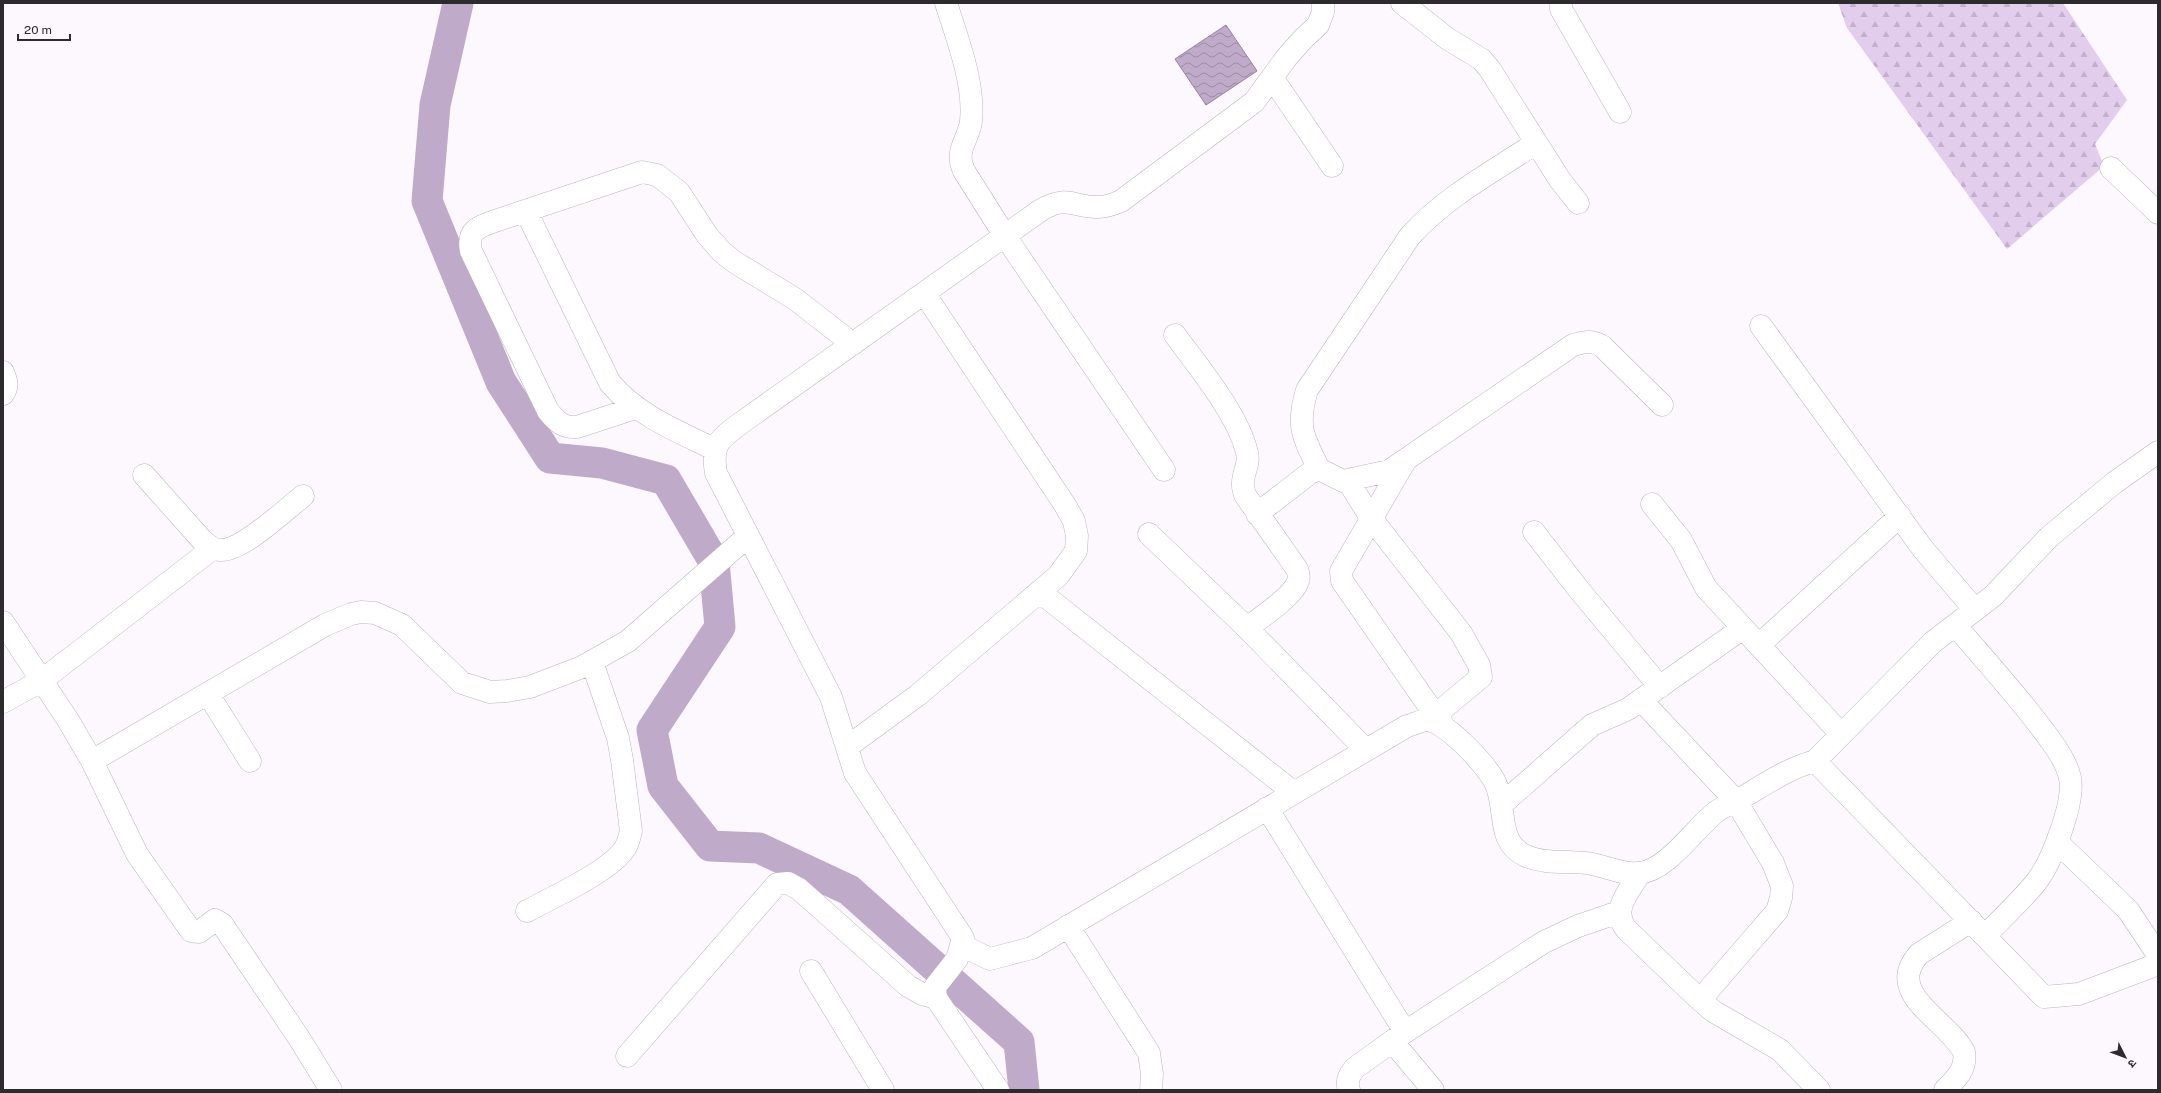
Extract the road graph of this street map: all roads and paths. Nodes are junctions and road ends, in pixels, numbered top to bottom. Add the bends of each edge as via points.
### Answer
1 (946, 3) edge
2 (1322, 3) edge
3 (1402, 3) edge
4 (1560, 5) edge
5 (1273, 79) junction
6 (1620, 112) dead end
7 (1536, 143) junction
8 (1332, 166) dead end
9 (2111, 168) dead end
10 (1578, 203) dead end
11 (526, 211) junction
12 (2158, 213) edge
13 (1005, 236) junction
14 (924, 293) junction
15 (1761, 326) dead end
16 (1175, 335) dead end
17 (853, 344) junction
18 (3, 372) edge
19 (3, 394) edge
20 (1662, 405) dead end
21 (635, 408) junction
22 (714, 449) junction
23 (2158, 452) edge
24 (1405, 461) junction
25 (1319, 469) junction
26 (1164, 470) dead end
27 (144, 475) dead end
28 (1348, 481) junction
29 (302, 496) dead end
30 (1652, 504) dead end
31 (1257, 514) junction
32 (1900, 516) junction
33 (1371, 518) junction
34 (1534, 532) dead end
35 (1149, 534) dead end
36 (748, 536) junction
37 (212, 548) junction
38 (1040, 592) junction
39 (1975, 610) junction
40 (3, 622) edge
41 (1955, 625) junction
42 (1247, 628) junction
43 (1743, 628) junction
44 (1759, 645) junction
45 (592, 662) junction
46 (41, 680) junction
47 (1660, 687) junction
48 (208, 694) junction
49 (1641, 700) junction
50 (3, 702) edge
51 (1442, 725) junction
52 (1842, 734) junction
53 (847, 747) junction
54 (1366, 750) junction
55 (92, 761) junction
56 (250, 761) dead end
57 (1815, 761) junction
58 (1294, 792) junction
59 (1736, 801) junction
60 (1501, 805) junction
61 (1267, 808) junction
62 (2057, 842) junction
63 (1640, 873) junction
64 (527, 911) dead end
65 (1619, 912) junction
66 (1068, 926) junction
67 (1978, 928) junction
68 (959, 952) junction
69 (2158, 954) edge
70 (2158, 964) edge
71 (811, 971) dead end
72 (936, 992) junction
73 (1700, 1000) junction
74 (1399, 1036) junction
75 (627, 1056) dead end
76 (331, 1090) edge
77 (882, 1090) edge
78 (998, 1090) edge
79 (1151, 1090) edge
80 (1349, 1090) edge
81 (1433, 1090) edge
82 (1819, 1090) edge
83 (1944, 1090) edge

1 - 13 street via 972,102 970,123 959,162
2 - 5 street via 1323,12 1318,25 1287,57
3 - 7 street via 1448,39 1481,59
4 - 6 street
5 - 8 street
5 - 13 street via 1254,102 1121,201 1100,208 1074,202 1052,203
7 - 10 street
7 - 25 street via 1439,208 1419,226 1307,390 1301,426
9 - 12 street
11 - 17 street via 642,172 657,175 679,192 707,235 721,251 795,299
11 - 21 street via 606,377
11 - 21 street via 481,226 471,234 470,251 548,412 567,428
13 - 14 street
13 - 26 street
14 - 17 street
14 - 38 street via 1074,521 1076,551 1058,576
15 - 32 street
16 - 31 street via 1210,382 1234,421 1247,451 1248,460 1242,484 1245,495
17 - 22 street via 731,430
18 - 19 street via 7,382
20 - 24 street via 1602,346 1592,341 1584,342 1573,345
21 - 22 street
22 - 36 street via 716,473
23 - 39 street via 2114,483 2049,537 1993,596
24 - 28 street via 1389,471
24 - 33 street
25 - 28 street
25 - 31 street via 1310,473
27 - 37 street
28 - 33 street
29 - 37 street via 240,545 221,550
30 - 43 street via 1681,540 1706,588
31 - 42 street via 1297,568 1299,579 1289,594
32 - 39 street via 1923,549
32 - 44 street
33 - 51 street via 1341,571 1342,581
33 - 51 street via 1461,633 1480,665 1481,677 1439,712
34 - 47 street
35 - 42 street
36 - 45 street via 628,641
36 - 53 street via 831,697
37 - 46 street
38 - 53 street via 918,695
38 - 58 street
39 - 41 street
40 - 46 street
41 - 52 street via 1933,642
41 - 62 street via 2028,710 2068,769 2071,789
42 - 54 street
43 - 44 street
43 - 47 street
44 - 52 street
45 - 48 street via 530,687 490,692 462,683 402,625 375,613 361,612 325,625
45 - 64 street via 613,722 622,760 631,832 629,841 607,867
46 - 50 street
46 - 55 street
47 - 49 street
48 - 55 street
48 - 56 street
49 - 59 street
49 - 60 street via 1628,709 1592,725
51 - 54 street via 1427,720 1407,726
51 - 60 street via 1485,767 1496,783
52 - 57 street
53 - 68 street via 855,773 962,938
54 - 58 street
55 - 76 street via 137,854 187,927 195,933 203,930 212,921 219,921 222,924
57 - 59 street via 1798,766
57 - 67 street
58 - 61 street
59 - 63 street via 1716,812 1655,870
59 - 73 street via 1774,863 1782,886 1781,898 1777,911 1769,922
60 - 63 street via 1504,832 1512,847 1526,856 1540,860 1600,864 1622,872
61 - 66 street
61 - 74 street
62 - 67 street via 2037,881
62 - 69 street via 2128,910
63 - 65 street
65 - 73 street via 1620,922 1626,929
65 - 74 street via 1578,926 1544,942
66 - 68 street via 1032,948 990,959
66 - 79 street via 1149,1053
67 - 70 street via 2044,997 2079,994
67 - 83 street via 1919,954 1912,961 1907,976 1910,992 1964,1052 1962,1071
68 - 72 street
71 - 77 street
72 - 75 street via 922,994 908,986 799,889 788,883 777,884
72 - 78 street
73 - 82 street via 1713,1011 1780,1050
74 - 80 street via 1355,1068 1349,1075
74 - 81 street

